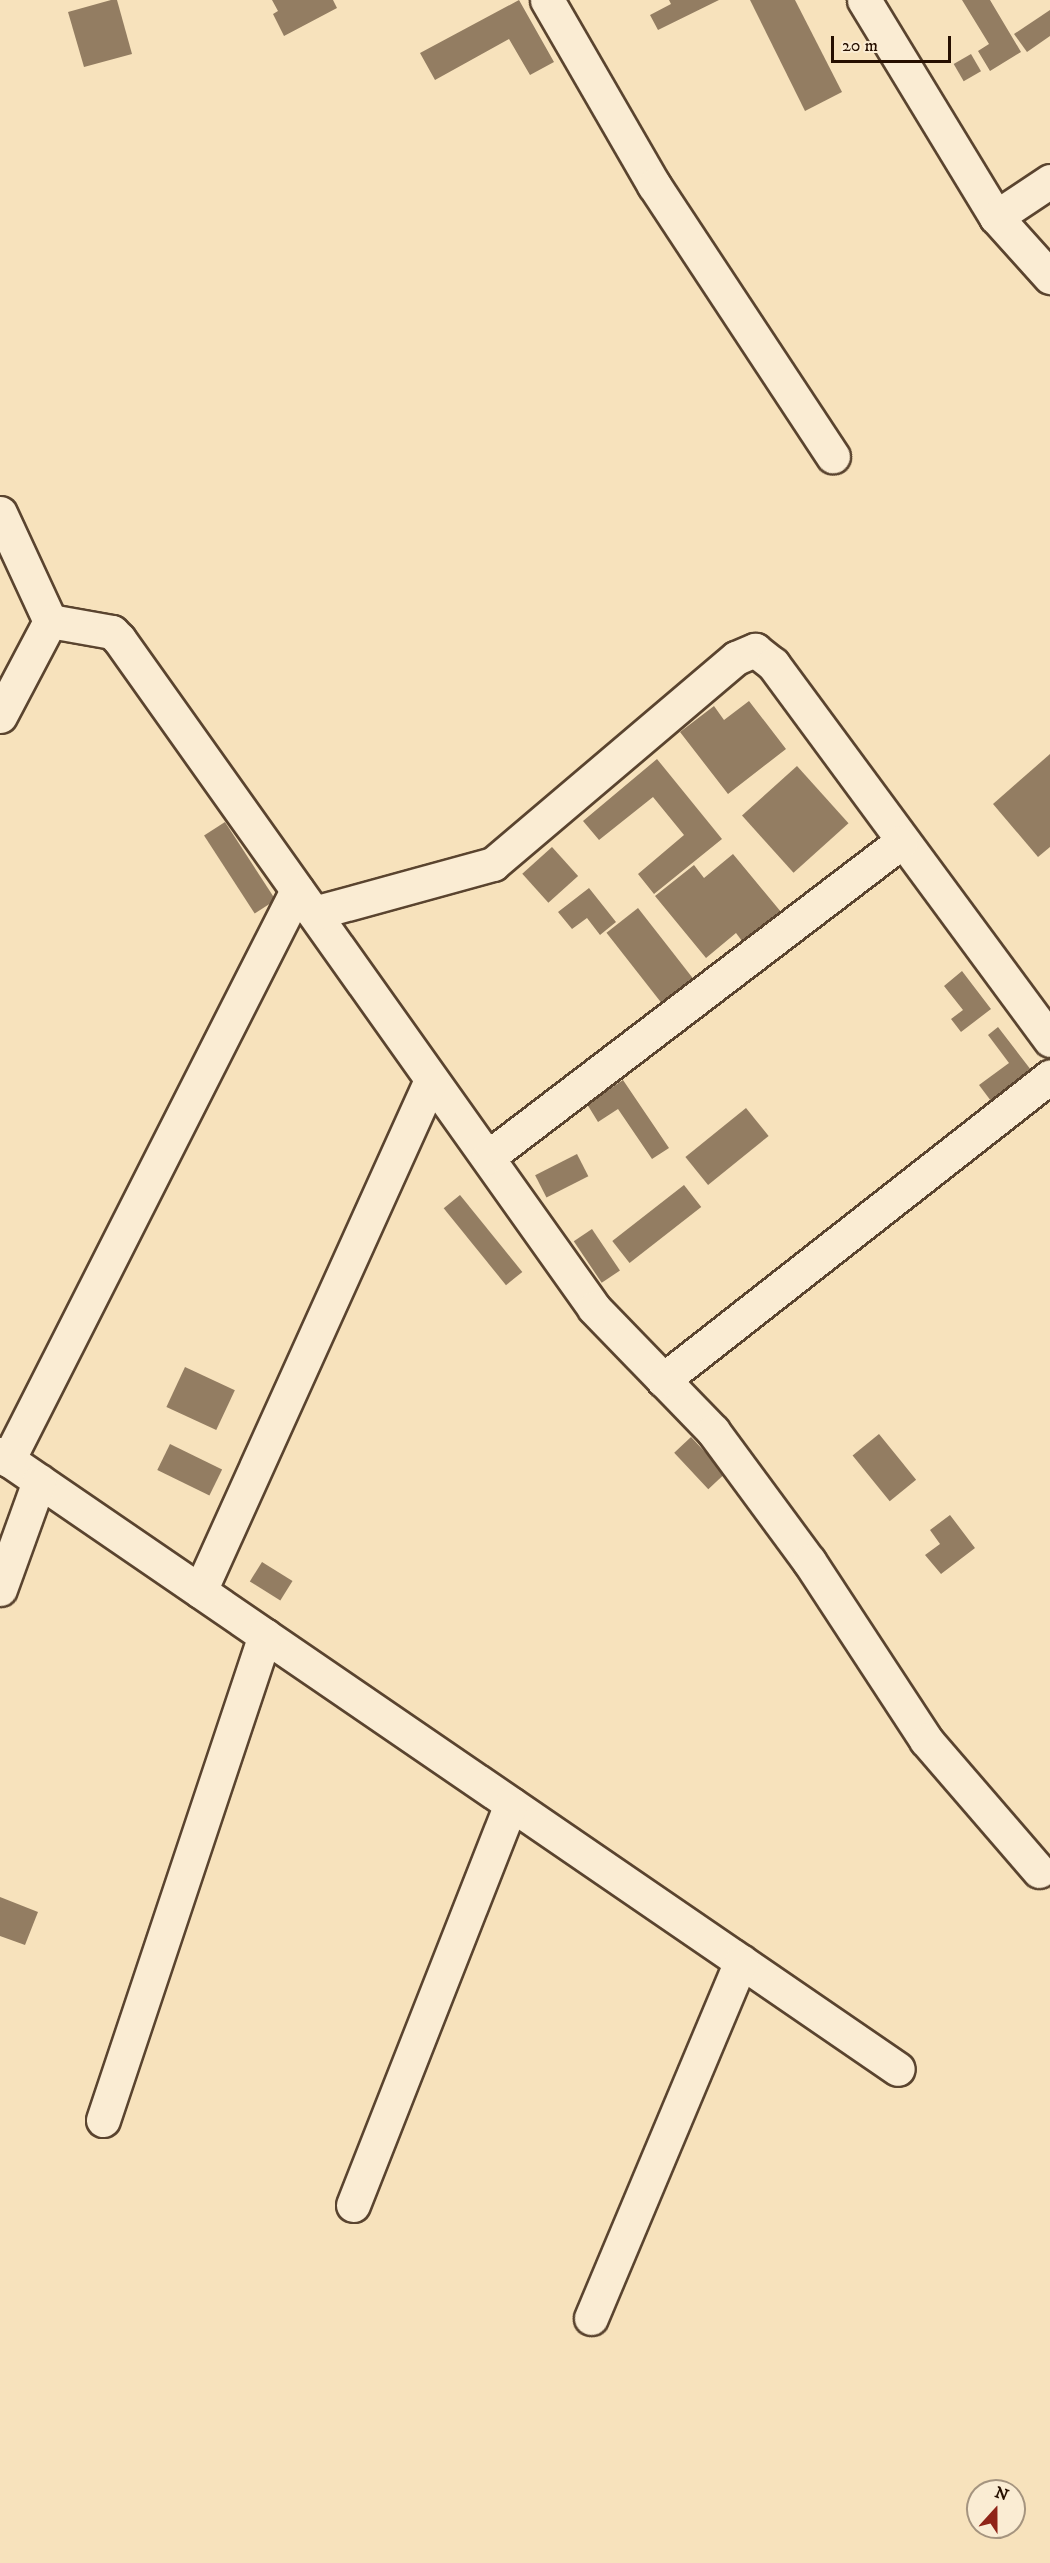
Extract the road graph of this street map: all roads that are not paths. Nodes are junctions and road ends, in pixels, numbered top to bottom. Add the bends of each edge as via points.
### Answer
1 (547, 0) edge
2 (864, 0) edge
3 (1050, 181) edge
4 (996, 217) junction
5 (1050, 277) edge
6 (833, 456) dead end
7 (0, 513) edge
8 (50, 621) junction
9 (0, 716) edge
10 (901, 842) junction
11 (305, 902) junction
12 (1050, 1040) edge
13 (1050, 1077) edge
14 (431, 1080) junction
15 (488, 1157) junction
16 (663, 1380) junction
17 (4, 1457) edge
18 (39, 1481) junction
19 (0, 1589) edge
20 (200, 1591) junction
21 (265, 1635) junction
22 (512, 1804) junction
23 (1039, 1871) dead end
24 (741, 1961) junction
25 (898, 2069) dead end
26 (103, 2120) dead end
27 (353, 2205) dead end
28 (591, 2318) dead end

1 - 6 street via 654,185
2 - 4 street
3 - 4 street
4 - 5 street
7 - 8 street
8 - 9 street
8 - 11 street via 112,632 119,639
10 - 11 street via 773,664 755,650 736,658 493,864
10 - 12 street
10 - 15 street
11 - 14 street
11 - 17 street
13 - 16 street
14 - 15 street
14 - 20 street
15 - 16 street via 594,1308
16 - 23 street via 713,1431 802,1551 926,1740
17 - 18 street
18 - 19 street
18 - 20 street
20 - 21 street
21 - 22 street
21 - 26 street
22 - 24 street
22 - 27 street
24 - 25 street
24 - 28 street

